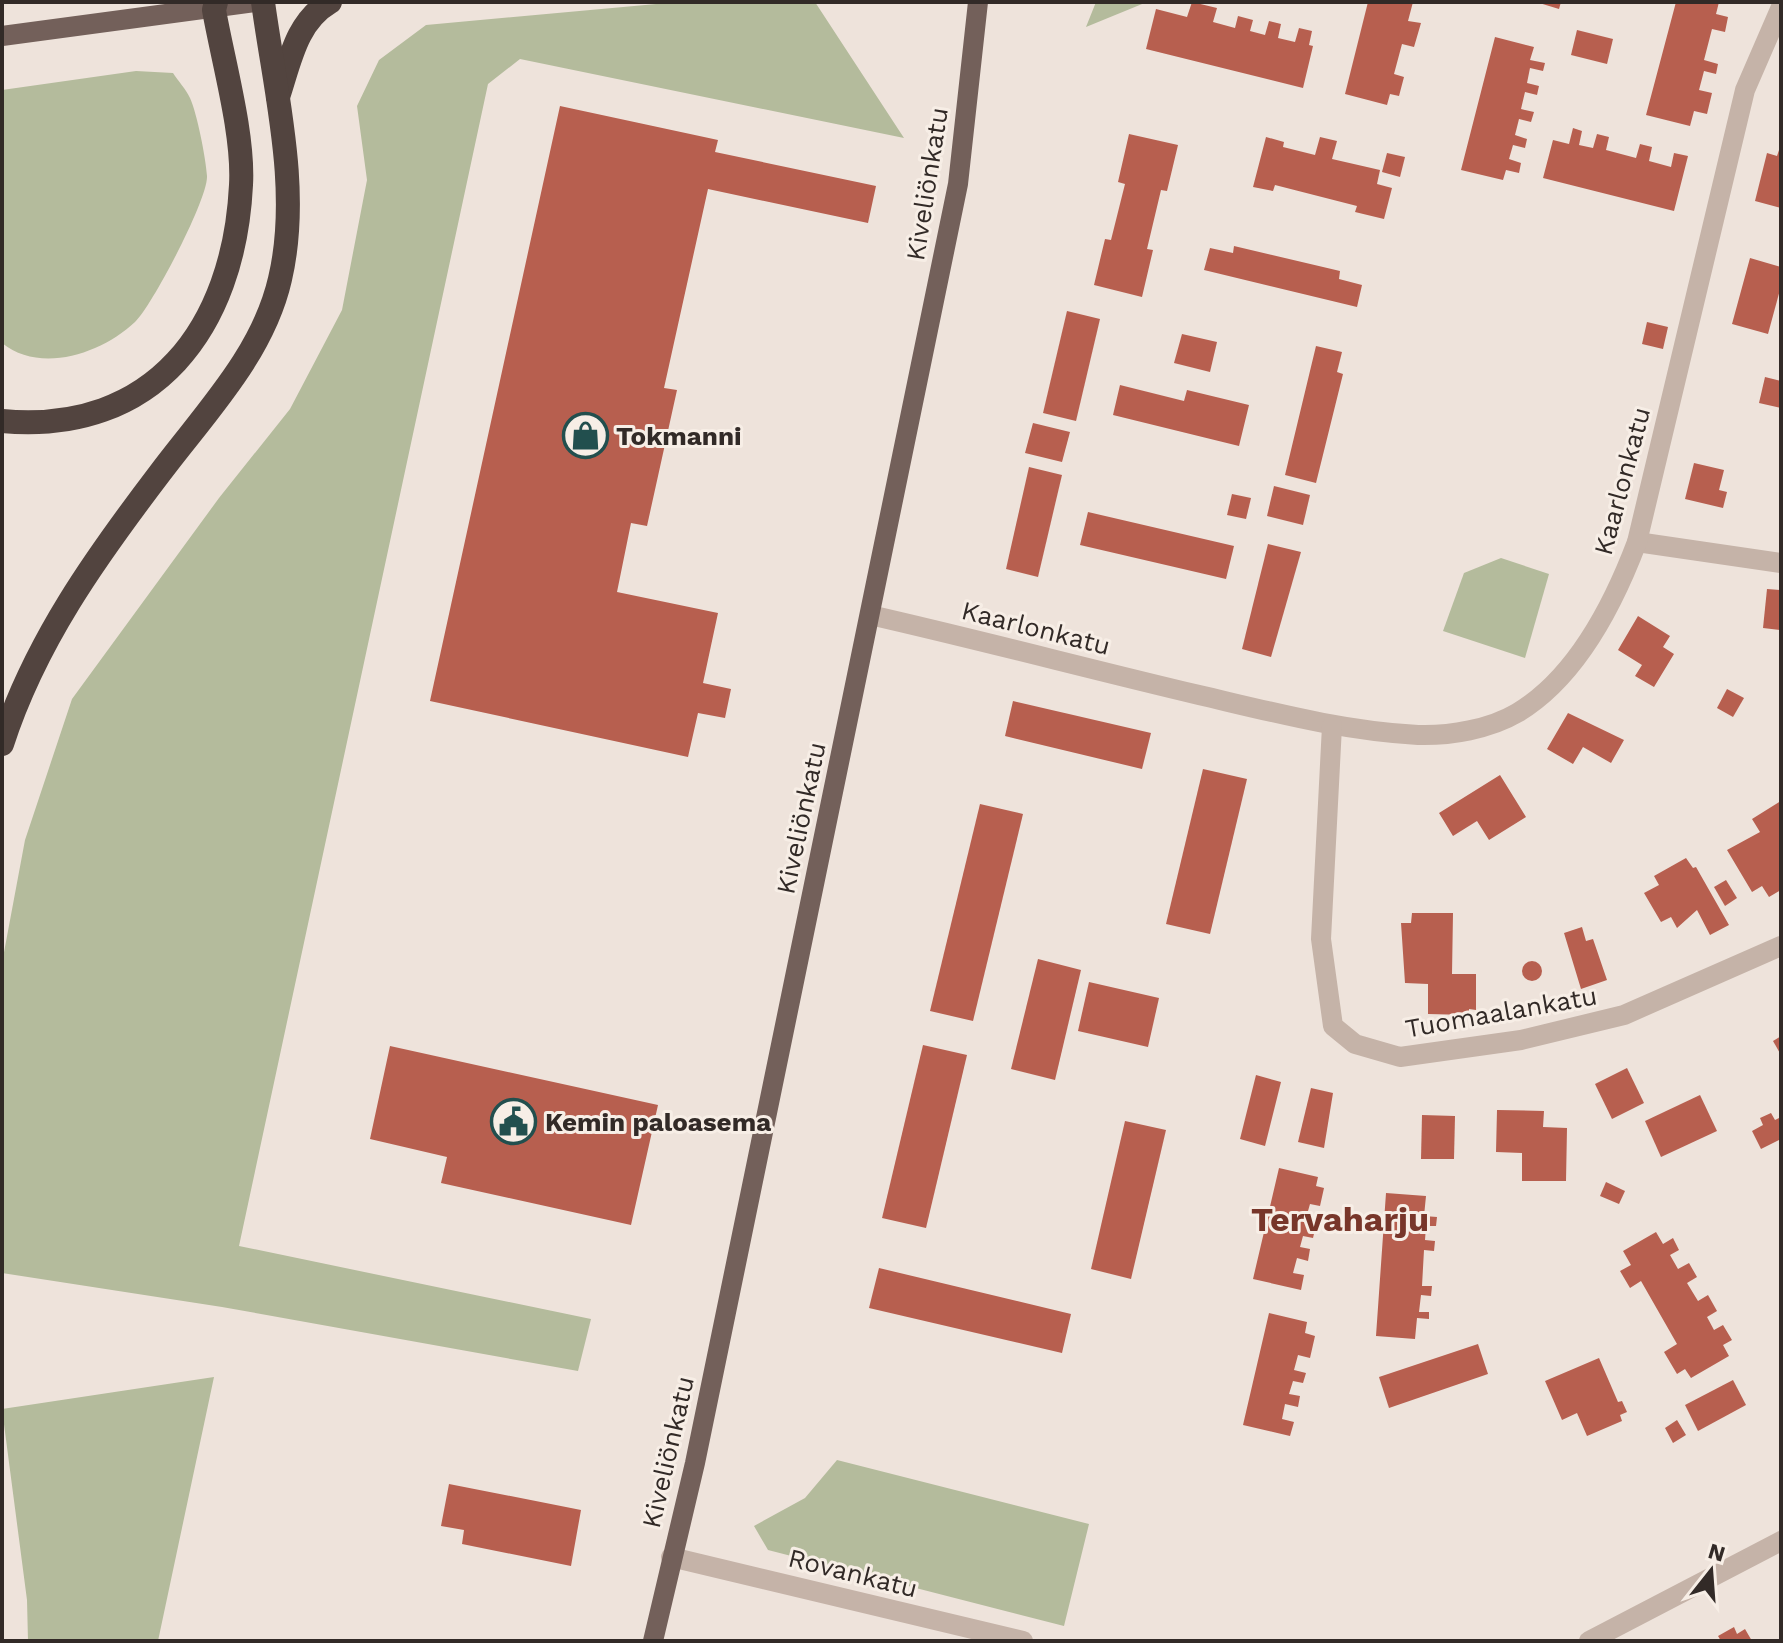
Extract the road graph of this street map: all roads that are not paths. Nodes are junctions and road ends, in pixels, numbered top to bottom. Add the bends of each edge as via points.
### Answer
1 (255, 2) edge
2 (263, 2) edge
3 (330, 2) edge
4 (978, 2) edge
5 (215, 6) edge
6 (1781, 7) edge
7 (2, 36) edge
8 (276, 103) junction
9 (2, 421) edge
10 (1637, 542) junction
11 (1781, 563) edge
12 (870, 615) junction
13 (1332, 726) junction
14 (2, 744) edge
15 (1781, 946) edge
16 (1781, 1541) edge
17 (671, 1557) junction
18 (1620, 1634) edge
19 (653, 1641) edge
20 (1023, 1641) edge
21 (1589, 1641) edge

1 - 5 main road
2 - 8 highway
3 - 8 highway via 314,11 301,29
4 - 12 main road, Kiveliönkatu via 958,184
5 - 7 main road
5 - 9 highway via 242,182 227,275 210,314 171,368 113,409 38,425
6 - 10 street, Kaarlonkatu via 1745,90
8 - 14 highway via 287,227 270,311 241,367 60,612
10 - 11 street
10 - 13 street, Kaarlonkatu via 1619,590 1590,639 1547,689 1517,713 1479,728 1422,735
12 - 13 street, Kaarlonkatu
12 - 17 main road, Kiveliönkatu via 695,1463
13 - 15 street, Tuomaalankatu via 1322,961 1333,1026 1355,1044 1400,1057 1586,1026 1676,995
16 - 18 street
17 - 19 main road, Kiveliönkatu
17 - 20 street, Rovankatu
18 - 21 street

